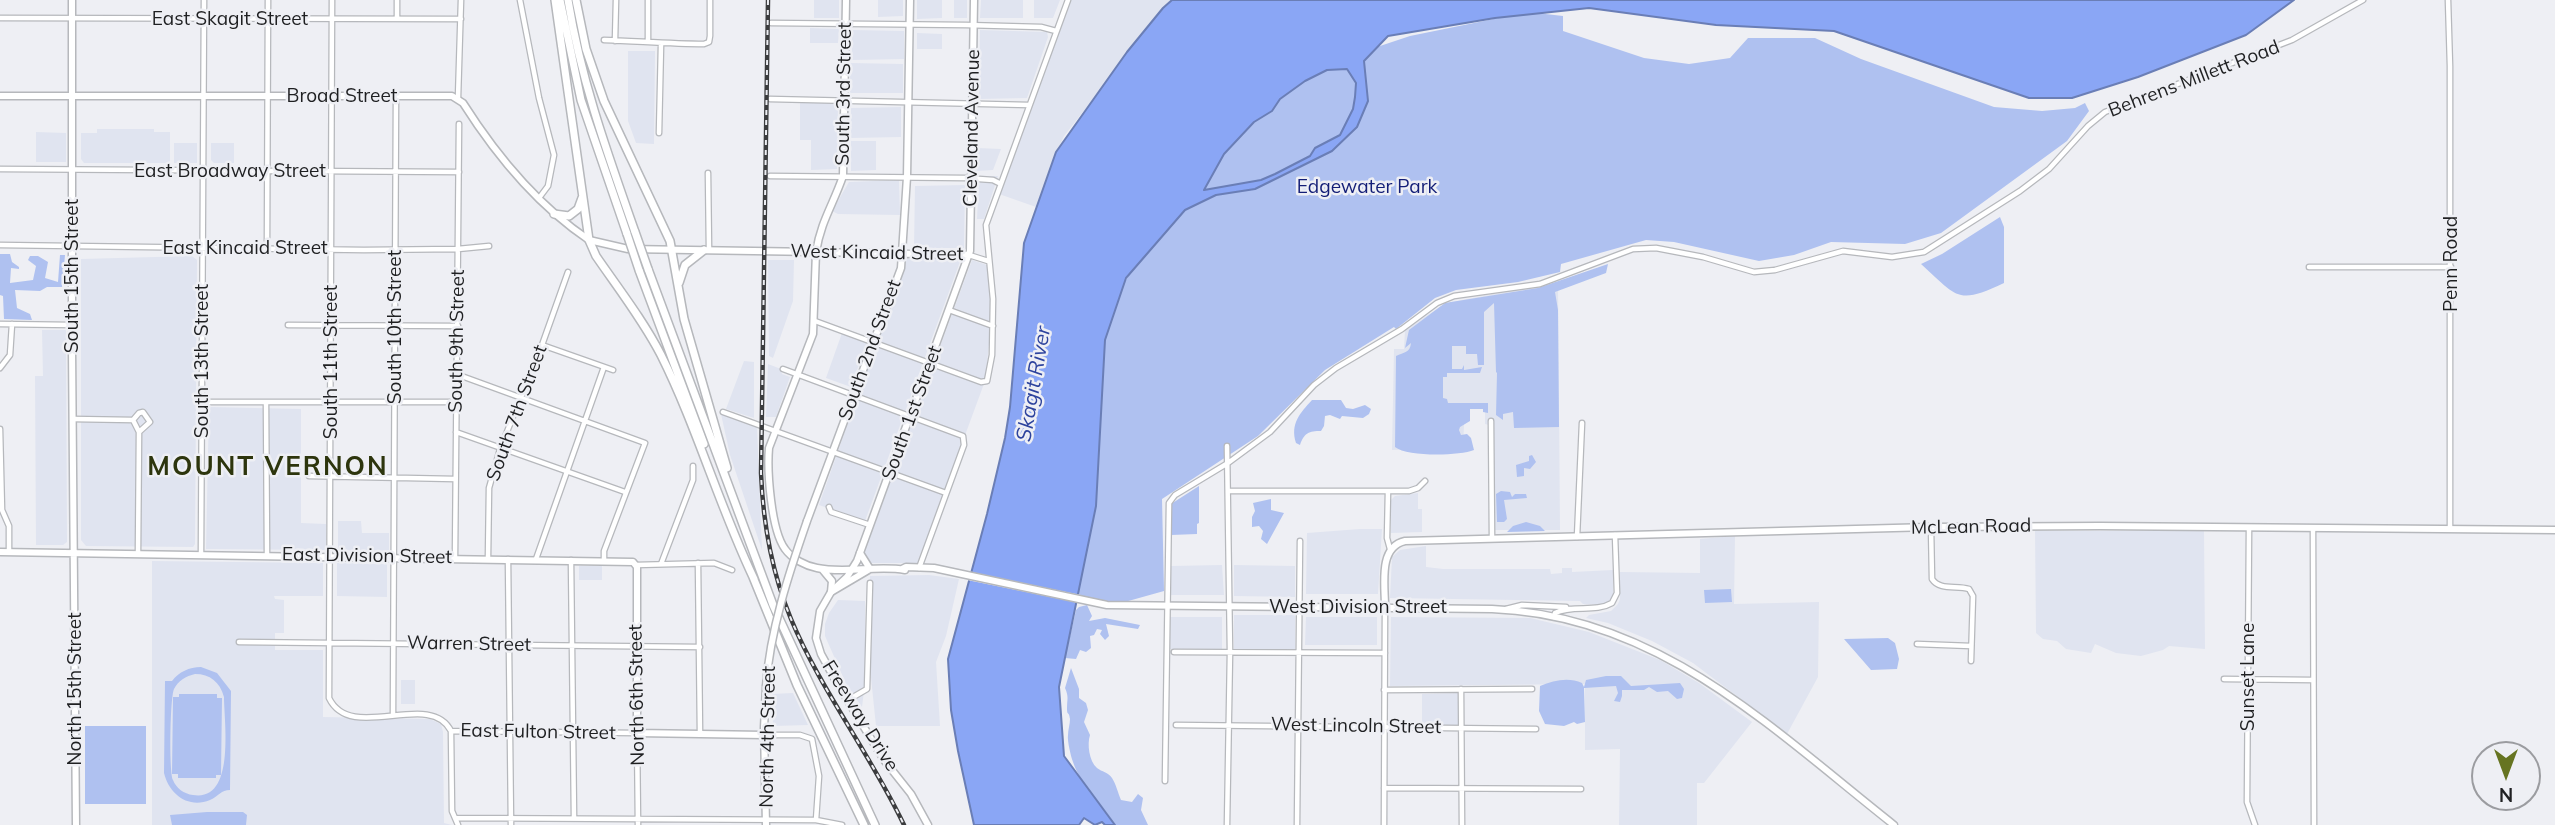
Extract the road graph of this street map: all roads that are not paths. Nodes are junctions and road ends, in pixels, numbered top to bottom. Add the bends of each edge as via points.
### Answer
1 (72, 0) edge
2 (204, 0) edge
3 (268, 0) edge
4 (332, 0) edge
5 (397, 0) edge
6 (461, 0) edge
7 (520, 0) edge
8 (558, 0) edge
9 (568, 0) edge
10 (576, 0) edge
11 (616, 0) edge
12 (648, 0) edge
13 (710, 0) edge
14 (846, 0) edge
15 (910, 0) edge
16 (974, 0) edge
17 (1068, 0) edge
18 (2363, 0) edge
19 (2448, 0) edge
20 (0, 18) edge
21 (72, 18) junction
22 (204, 19) junction
23 (268, 19) junction
24 (332, 19) junction
25 (397, 19) junction
26 (461, 19) junction
27 (771, 23) dead end
28 (845, 23) junction
29 (909, 24) junction
30 (974, 25) junction
31 (1056, 30) junction
32 (604, 40) dead end
33 (615, 41) junction
34 (648, 42) junction
35 (661, 45) junction
36 (0, 96) edge
37 (73, 96) junction
38 (205, 96) junction
39 (268, 96) junction
40 (332, 96) junction
41 (396, 96) junction
42 (458, 98) junction
43 (770, 99) dead end
44 (845, 101) junction
45 (908, 102) junction
46 (973, 103) junction
47 (1029, 105) junction
48 (459, 124) dead end
49 (659, 133) dead end
50 (0, 169) edge
51 (73, 170) junction
52 (205, 172) junction
53 (268, 172) junction
54 (332, 172) junction
55 (459, 172) junction
56 (397, 173) junction
57 (708, 173) dead end
58 (769, 176) dead end
59 (843, 176) junction
60 (907, 177) junction
61 (971, 179) junction
62 (999, 183) junction
63 (582, 197) junction
64 (538, 199) junction
65 (554, 215) junction
66 (631, 233) junction
67 (589, 240) junction
68 (0, 245) edge
69 (72, 246) junction
70 (489, 246) dead end
71 (203, 249) junction
72 (267, 249) junction
73 (331, 249) junction
74 (458, 249) junction
75 (673, 249) junction
76 (395, 250) junction
77 (707, 250) junction
78 (816, 252) junction
79 (903, 253) junction
80 (969, 255) junction
81 (988, 262) junction
82 (2309, 267) dead end
83 (2451, 267) junction
84 (568, 272) dead end
85 (678, 291) junction
86 (949, 310) junction
87 (815, 321) junction
88 (0, 324) edge
89 (12, 324) junction
90 (72, 325) junction
91 (288, 326) dead end
92 (331, 326) junction
93 (396, 326) junction
94 (458, 326) junction
95 (993, 326) junction
96 (873, 341) junction
97 (542, 345) junction
98 (930, 363) junction
99 (604, 367) junction
100 (0, 368) edge
101 (783, 369) dead end
102 (613, 370) dead end
103 (797, 373) junction
104 (457, 374) junction
105 (854, 394) junction
106 (520, 398) junction
107 (203, 402) junction
108 (266, 402) junction
109 (331, 402) junction
110 (395, 402) junction
111 (456, 402) junction
112 (723, 412) dead end
113 (911, 415) junction
114 (73, 419) junction
115 (133, 420) junction
116 (586, 420) junction
117 (1491, 421) dead end
118 (1582, 423) dead end
119 (0, 429) edge
120 (776, 430) junction
121 (139, 432) junction
122 (456, 432) junction
123 (1227, 446) dead end
124 (500, 449) junction
125 (832, 452) junction
126 (1228, 463) junction
127 (692, 466) dead end
128 (569, 472) junction
129 (890, 473) junction
130 (309, 476) dead end
131 (330, 478) junction
132 (395, 478) junction
133 (455, 479) junction
134 (1425, 481) dead end
135 (1229, 491) junction
136 (1388, 491) junction
137 (625, 492) junction
138 (946, 493) junction
139 (733, 496) junction
140 (829, 507) dead end
141 (870, 525) junction
142 (1931, 527) junction
143 (2249, 528) junction
144 (2450, 529) junction
145 (2313, 530) junction
146 (2555, 530) edge
147 (1615, 535) junction
148 (1577, 537) junction
149 (1492, 538) junction
150 (1300, 541) dead end
151 (1390, 549) junction
152 (0, 551) edge
153 (9, 552) junction
154 (74, 552) junction
155 (138, 553) junction
156 (860, 553) junction
157 (201, 554) junction
158 (267, 555) junction
159 (330, 555) junction
160 (394, 557) junction
161 (455, 558) junction
162 (488, 558) junction
163 (508, 558) junction
164 (536, 559) junction
165 (571, 559) junction
166 (604, 561) junction
167 (698, 563) junction
168 (661, 564) junction
169 (636, 565) junction
170 (919, 568) junction
171 (822, 569) junction
172 (852, 569) junction
173 (870, 569) junction
174 (902, 569) junction
175 (732, 570) dead end
176 (942, 570) junction
177 (754, 579) junction
178 (870, 583) dead end
179 (831, 592) junction
180 (1166, 606) junction
181 (1299, 606) junction
182 (781, 607) joint
183 (1229, 607) junction
184 (1385, 607) junction
185 (1571, 608) junction
186 (1503, 610) junction
187 (1554, 617) junction
188 (239, 642) dead end
189 (329, 643) junction
190 (393, 643) junction
191 (1917, 644) dead end
192 (508, 645) junction
193 (571, 645) junction
194 (635, 646) junction
195 (1971, 646) junction
196 (700, 647) junction
197 (1174, 652) dead end
198 (1230, 652) junction
199 (1299, 653) junction
200 (1385, 653) junction
201 (1971, 661) dead end
202 (2224, 679) dead end
203 (2249, 679) junction
204 (2313, 680) junction
205 (1461, 689) junction
206 (1532, 689) dead end
207 (1384, 690) junction
208 (329, 694) joint
209 (848, 700) junction
210 (393, 715) junction
211 (1176, 725) dead end
212 (1228, 725) junction
213 (1298, 725) junction
214 (1385, 727) junction
215 (1461, 728) junction
216 (1536, 729) dead end
217 (451, 731) junction
218 (509, 732) junction
219 (573, 733) junction
220 (637, 733) junction
221 (700, 734) junction
222 (764, 735) junction
223 (1165, 781) dead end
224 (1384, 788) junction
225 (1581, 789) dead end
226 (1461, 790) junction
227 (455, 818) junction
228 (510, 818) junction
229 (574, 818) junction
230 (816, 820) junction
231 (638, 822) edge
232 (766, 823) edge
233 (76, 825) edge
234 (458, 825) edge
235 (511, 825) edge
236 (842, 825) edge
237 (864, 825) edge
238 (875, 825) edge
239 (928, 825) edge
240 (1227, 825) edge
241 (1297, 825) edge
242 (1384, 825) edge
243 (1462, 825) edge
244 (1894, 825) edge
245 (2255, 825) edge
246 (2314, 825) edge

1 - 21 street, South 15th Street
2 - 22 street, South 13th Street
3 - 23 street
4 - 24 street, South 11th Street
5 - 25 street
6 - 26 street
7 - 64 street via 554,155 548,186
8 - 63 highway
8 - 66 highway via 581,100
9 - 66 highway via 581,71
10 - 75 highway via 604,101
11 - 33 street
12 - 34 street
13 - 35 street via 709,42
14 - 28 street, South 3rd Street
15 - 29 street, South 2nd Street
16 - 30 street, Cleveland Avenue
17 - 31 street
18 - 126 street, Behrens Millett Road via 2292,40 2105,112 2049,169 1924,252 1892,257 1843,251 1754,272 1656,248 1633,249 1540,284 1454,296 1336,368 1269,432
19 - 83 street, Penn Road
20 - 21 street, East Skagit Street
21 - 22 street, East Skagit Street
21 - 37 street, South 15th Street
22 - 23 street, East Skagit Street
22 - 38 street, South 13th Street
23 - 24 street, East Skagit Street
23 - 39 street
24 - 25 street, East Skagit Street
24 - 40 street, South 11th Street
25 - 26 street, East Skagit Street
26 - 42 street
27 - 28 street
28 - 29 street
28 - 44 street, South 3rd Street
29 - 30 street
29 - 45 street, South 2nd Street
30 - 31 street
30 - 46 street, Cleveland Avenue
31 - 47 street
32 - 33 street
33 - 34 street
34 - 35 street
35 - 49 street
36 - 37 street, Broad Street
37 - 38 street, Broad Street
37 - 51 street, South 15th Street
38 - 39 street, Broad Street
38 - 52 street, South 13th Street
39 - 40 street, Broad Street
39 - 53 street
40 - 41 street, Broad Street
40 - 54 street, South 11th Street
41 - 42 street, Broad Street
41 - 56 street, South 10th Street
42 - 64 street
43 - 44 street
44 - 45 street
44 - 59 street, South 3rd Street
45 - 46 street
45 - 60 street, South 2nd Street
46 - 47 street
46 - 61 street, Cleveland Avenue
47 - 62 street
48 - 55 street, South 9th Street
50 - 51 street, East Broadway Street
51 - 52 street, East Broadway Street
51 - 69 street, South 15th Street
52 - 53 street, East Broadway Street
52 - 71 street, South 13th Street
53 - 54 street, East Broadway Street
53 - 72 street
54 - 56 street, East Broadway Street
54 - 73 street, South 11th Street
55 - 56 street, East Broadway Street
55 - 74 street, South 9th Street
56 - 76 street, South 10th Street
57 - 77 street
58 - 59 street
59 - 60 street
59 - 78 street, South 3rd Street via 823,220
60 - 61 street
60 - 79 street, South 2nd Street
61 - 62 street
61 - 80 street, Cleveland Avenue
62 - 81 street via 986,225
63 - 65 highway via 574,213
63 - 67 highway
64 - 65 street
65 - 67 street
66 - 139 highway, bridge
66 - 177 highway, bridge via 639,270
67 - 75 street via 619,248
67 - 177 highway via 662,358
68 - 69 street, East Kincaid Street
69 - 71 street, East Kincaid Street
69 - 90 street, South 15th Street
70 - 74 street, East Kincaid Street
71 - 72 street, East Kincaid Street
71 - 107 street, South 13th Street
72 - 73 street, East Kincaid Street
73 - 76 street, East Kincaid Street
73 - 92 street, South 11th Street
74 - 76 street, East Kincaid Street
74 - 94 street, South 9th Street
75 - 77 street
75 - 85 highway
76 - 93 street, South 10th Street
77 - 78 street, West Kincaid Street
77 - 85 highway via 685,265
78 - 79 street, West Kincaid Street
78 - 87 street, South 3rd Street
79 - 80 street, West Kincaid Street
79 - 96 street, South 2nd Street
80 - 81 street, West Kincaid Street
80 - 86 street, South 1st Street
81 - 95 street
82 - 83 street
83 - 144 street, Penn Road
84 - 97 street, South 7th Street
85 - 139 highway
86 - 95 street
86 - 98 street, South 1st Street
87 - 96 street
87 - 103 street, South 3rd Street
88 - 89 street
89 - 90 street
89 - 100 street via 10,355
90 - 114 street, South 15th Street
91 - 92 street
92 - 93 street
92 - 109 street, South 11th Street
93 - 94 street
93 - 110 street, South 10th Street
94 - 104 street, South 9th Street
95 - 98 street via 985,383
96 - 98 street
96 - 105 street, South 2nd Street
97 - 99 street
97 - 106 street, South 7th Street
98 - 113 street, South 1st Street
99 - 102 street
99 - 116 street
101 - 103 street
103 - 105 street
103 - 120 street, South 3rd Street
104 - 106 street
104 - 111 street, South 9th Street
105 - 113 street
105 - 125 street, South 2nd Street
106 - 116 street
106 - 124 street, South 7th Street
107 - 108 street
107 - 157 street, South 13th Street
108 - 109 street
108 - 158 street
109 - 110 street
109 - 131 street, South 11th Street
110 - 111 street
110 - 132 street, South 10th Street
111 - 122 street, South 9th Street
112 - 120 street
113 - 129 street, South 1st Street
113 - 138 street via 964,438
114 - 115 street
114 - 154 street, South 15th Street
115 - 121 street
115 - 121 street via 139,412 148,416 150,422
116 - 128 street
116 - 137 street via 645,443
117 - 149 street
118 - 148 street
119 - 153 street via 2,510 9,526
120 - 125 street
120 - 171 street, South 3rd Street via 767,466 779,538 794,558
121 - 155 street
122 - 124 street
122 - 133 street, South 9th Street
123 - 126 street
124 - 128 street
124 - 162 street, South 7th Street via 489,488
125 - 129 street
125 - 182 street, South 2nd Street, bridge
126 - 135 street
126 - 180 street, Behrens Millett Road via 1169,503
127 - 168 street via 693,480
128 - 137 street
128 - 164 street
129 - 138 street
129 - 141 street, South 1st Street
130 - 131 street
131 - 132 street
131 - 159 street, South 11th Street
132 - 133 street
132 - 160 street, South 10th Street
133 - 161 street, South 9th Street
134 - 136 street via 1415,490
135 - 136 street
135 - 183 street
136 - 151 street
137 - 166 street
138 - 170 street
139 - 238 highway via 789,643
140 - 141 street via 835,514
141 - 156 street, South 1st Street
142 - 143 street, McLean Road
142 - 147 street, McLean Road
142 - 195 street via 1935,583 1969,589 1973,596
143 - 145 street, McLean Road
143 - 203 street, Sunset Lane
144 - 145 street, McLean Road
144 - 146 street, McLean Road
145 - 204 street
147 - 148 street, McLean Road
147 - 185 street via 1615,599 1608,606
148 - 149 street, McLean Road
149 - 151 street, McLean Road via 1405,541
150 - 181 street
151 - 184 street
152 - 153 street, East Division Street
153 - 154 street, East Division Street
154 - 155 street, East Division Street
154 - 233 street, North 15th Street
155 - 157 street, East Division Street
156 - 172 street, South 1st Street
156 - 173 street
157 - 158 street, East Division Street
158 - 159 street, East Division Street
159 - 160 street, East Division Street
159 - 189 street, South 11th Street
160 - 161 street, East Division Street
160 - 190 street, South 10th Street
161 - 162 street, East Division Street
162 - 163 street, East Division Street
163 - 164 street, East Division Street
163 - 192 street
164 - 165 street, East Division Street
165 - 166 street, East Division Street
165 - 193 street
166 - 169 street, East Division Street
167 - 168 street, East Division Street
167 - 175 street, East Division Street
167 - 196 street
168 - 169 street, East Division Street
169 - 194 street, North 6th Street
170 - 174 street, West Division Street
170 - 176 street, West Division Street
171 - 172 street, West Division Street
171 - 179 street via 832,581
172 - 173 street, West Division Street
172 - 179 street, Freeway Drive
173 - 174 street, West Division Street
173 - 179 street
174 - 176 street, West Division Street
176 - 180 street, West Division Street via 1107,605
177 - 237 highway via 797,685
178 - 209 street via 867,689
179 - 209 street, Freeway Drive via 818,616 816,638
180 - 183 street, West Division Street
180 - 223 street
181 - 183 street, West Division Street
181 - 184 street, West Division Street
181 - 199 street
182 - 222 street, North 4th Street, bridge via 767,667
183 - 198 street
184 - 186 street, West Division Street
184 - 200 street
185 - 186 street via 1522,605
185 - 187 street
186 - 187 street, West Division Street
187 - 244 street, West Division Street via 1598,628 1692,671
188 - 189 street, Warren Street
189 - 190 street, Warren Street
189 - 208 street, South 11th Street
190 - 192 street, Warren Street
190 - 210 street, South 10th Street
191 - 195 street
192 - 193 street, Warren Street
192 - 218 street
193 - 194 street, Warren Street
193 - 219 street
194 - 196 street, Warren Street
194 - 220 street, North 6th Street
195 - 201 street
196 - 221 street
197 - 198 street
198 - 199 street
198 - 212 street
199 - 200 street
199 - 213 street
200 - 207 street
202 - 203 street
203 - 204 street
203 - 245 street, Sunset Lane via 2247,802
204 - 246 street
205 - 206 street
205 - 207 street
205 - 215 street
207 - 214 street
208 - 210 street, East Fulton Street via 337,710 351,716
209 - 239 street, Freeway Drive
210 - 217 street, East Fulton Street via 439,718
211 - 212 street, West Lincoln Street
212 - 213 street, West Lincoln Street
212 - 240 street
213 - 214 street, West Lincoln Street
213 - 241 street
214 - 215 street, West Lincoln Street
214 - 224 street
215 - 216 street, West Lincoln Street
215 - 226 street
217 - 218 street, East Fulton Street
217 - 227 street
218 - 219 street, East Fulton Street
218 - 228 street
219 - 220 street, East Fulton Street
219 - 229 street
220 - 221 street, East Fulton Street
220 - 231 street, North 6th Street
221 - 222 street, East Fulton Street
222 - 230 street via 812,739 818,776
222 - 232 street, North 4th Street
224 - 226 street
224 - 242 street
225 - 226 street
226 - 243 street
227 - 228 street
227 - 234 street
228 - 229 street
228 - 235 street
229 - 231 street
230 - 232 street
230 - 236 street
231 - 232 street

